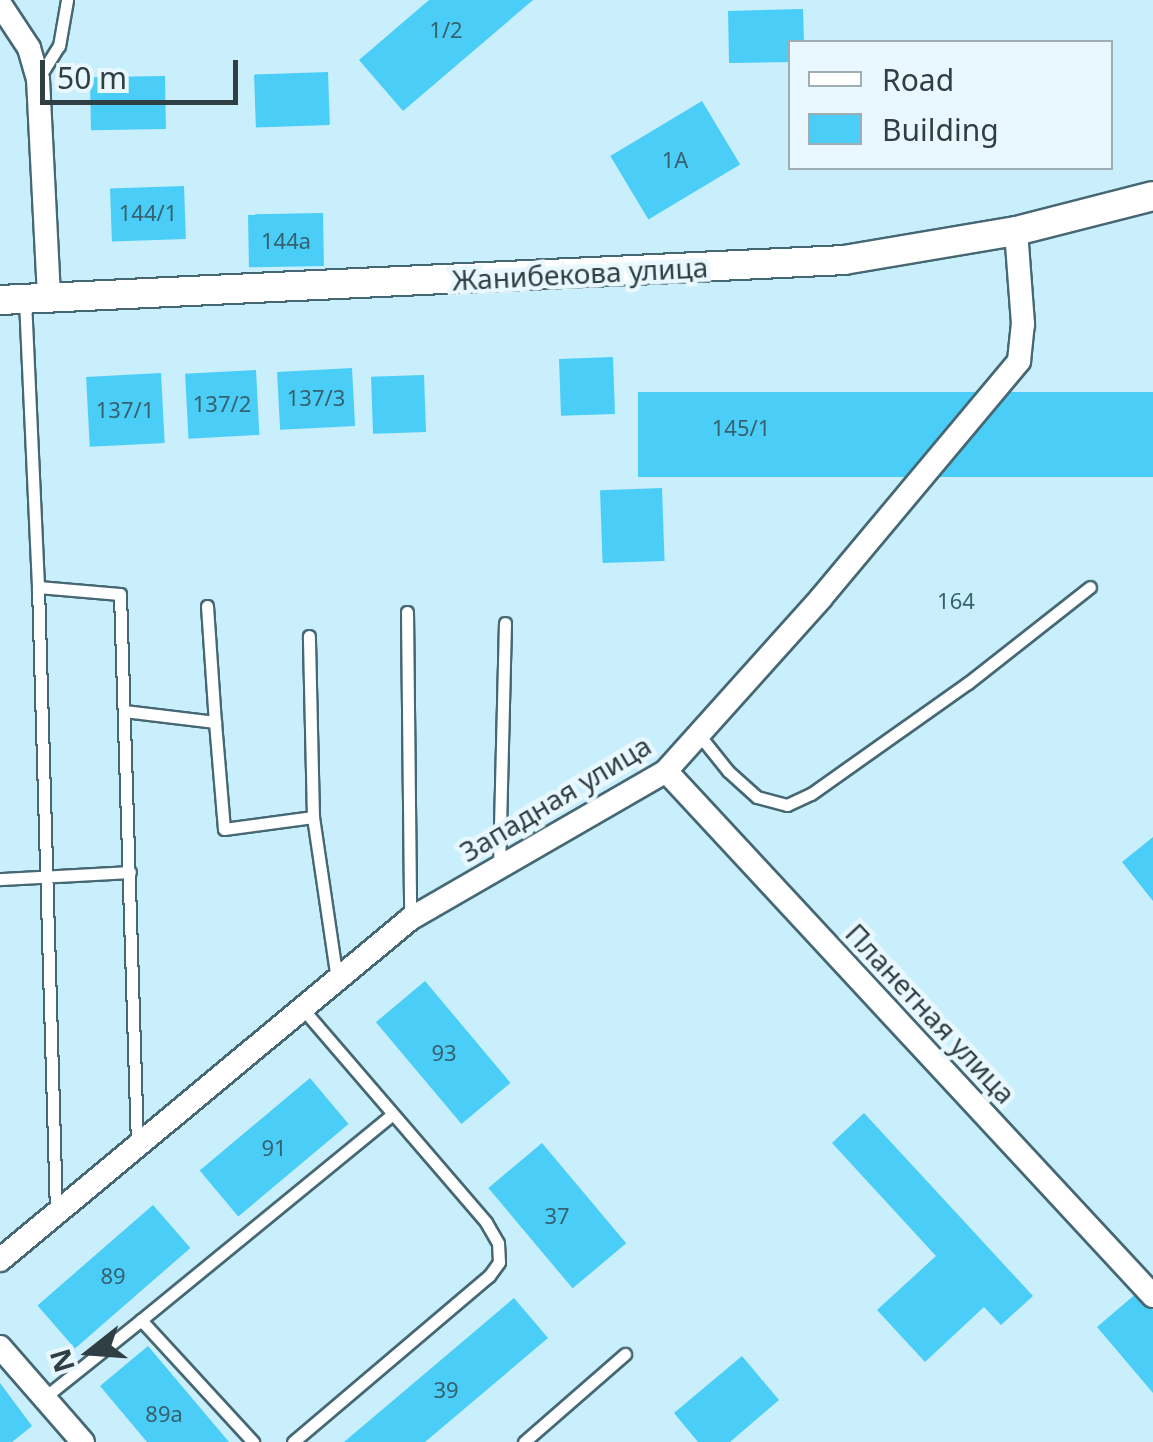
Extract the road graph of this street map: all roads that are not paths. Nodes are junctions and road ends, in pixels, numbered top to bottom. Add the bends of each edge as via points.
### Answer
1 (67, 0) edge
2 (0, 4) edge
3 (38, 79) junction
4 (1153, 196) edge
5 (1016, 231) junction
6 (25, 299) edge
7 (38, 587) junction
8 (1090, 587) dead end
9 (207, 606) dead end
10 (407, 612) dead end
11 (505, 623) dead end
12 (309, 636) dead end
13 (124, 711) junction
14 (215, 722) junction
15 (700, 736) junction
16 (666, 771) junction
17 (313, 817) junction
18 (499, 868) junction
19 (130, 872) junction
20 (46, 876) junction
21 (0, 879) edge
22 (410, 919) junction
23 (336, 980) junction
24 (302, 1008) junction
25 (393, 1114) junction
26 (136, 1145) junction
27 (56, 1213) junction
28 (0, 1260) edge
29 (1153, 1296) edge
30 (141, 1320) junction
31 (0, 1348) edge
32 (625, 1354) dead end
33 (44, 1397) junction
34 (82, 1442) edge
35 (252, 1442) edge
36 (292, 1442) edge
37 (524, 1442) edge

1 - 3 lane via 58,46
2 - 3 street via 29,48
3 - 6 street
4 - 5 street, Жанибекова улица
5 - 6 street, Жанибекова улица via 844,260
5 - 15 street, Западная улица via 1019,361
6 - 7 lane
7 - 13 lane via 120,594
7 - 20 lane
8 - 15 lane via 952,694 786,805 757,797
9 - 14 lane
10 - 22 lane
11 - 18 lane
12 - 17 lane
13 - 14 lane
13 - 19 lane
14 - 17 lane via 224,830
15 - 16 street, Западная улица
16 - 18 street, Западная улица
16 - 29 street, Планетная улица
17 - 23 lane
18 - 22 street, Западная улица
19 - 20 lane
19 - 26 lane
20 - 21 lane
20 - 27 lane
22 - 23 street, Западная улица
23 - 24 street, Западная улица
24 - 25 lane
24 - 26 street, Западная улица
25 - 30 lane
25 - 36 lane via 486,1222 499,1262
26 - 27 street, Западная улица
27 - 28 street, Западная улица
30 - 33 lane
30 - 35 lane
31 - 33 street
32 - 37 lane
33 - 34 street

